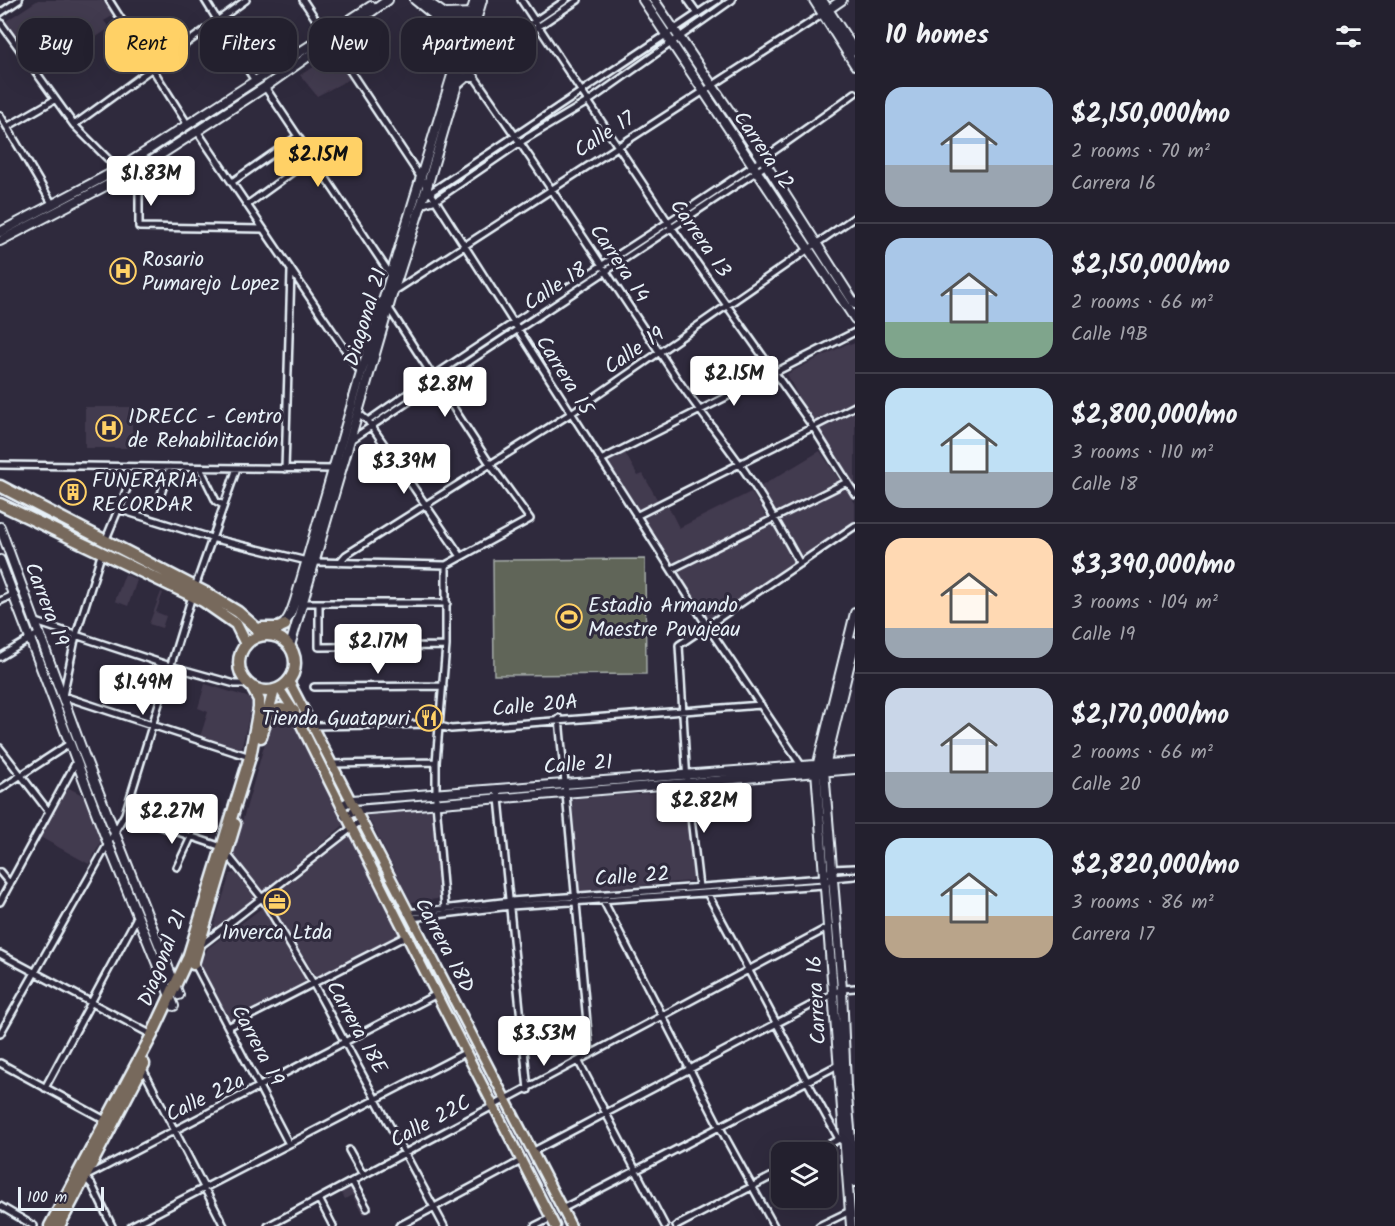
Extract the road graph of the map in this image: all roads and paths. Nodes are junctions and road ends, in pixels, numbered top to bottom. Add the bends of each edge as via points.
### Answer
1 (19, 0) edge
2 (109, 0) edge
3 (205, 0) edge
4 (246, 0) edge
5 (303, 0) edge
6 (380, 0) edge
7 (388, 0) edge
8 (415, 0) edge
9 (425, 0) edge
10 (475, 0) edge
11 (482, 0) edge
12 (521, 0) edge
13 (566, 0) edge
14 (578, 0) edge
15 (643, 0) edge
16 (654, 0) edge
17 (688, 0) edge
18 (718, 0) edge
19 (732, 0) edge
20 (814, 0) edge
21 (822, 0) edge
22 (842, 0) edge
23 (825, 12) junction
24 (0, 13) edge
25 (698, 14) junction
26 (431, 15) junction
27 (472, 17) junction
28 (120, 18) edge
29 (217, 18) edge
30 (219, 18) edge
31 (314, 18) edge
32 (356, 18) edge
33 (361, 18) edge
34 (433, 18) edge
35 (532, 18) edge
36 (0, 22) edge
37 (536, 24) junction
38 (200, 33) edge
39 (676, 33) junction
40 (668, 38) junction
41 (188, 42) edge
42 (309, 50) edge
43 (855, 51) edge
44 (309, 54) edge
45 (855, 64) edge
46 (149, 72) edge
47 (155, 72) edge
48 (250, 72) edge
49 (349, 72) edge
50 (464, 72) edge
51 (465, 72) edge
52 (466, 72) edge
53 (471, 72) edge
54 (255, 81) junction
55 (457, 85) junction
56 (265, 87) junction
57 (707, 88) junction
58 (584, 92) junction
59 (855, 93) edge
60 (54, 100) junction
61 (589, 101) junction
62 (0, 115) edge
63 (74, 125) junction
64 (188, 125) junction
65 (7, 127) junction
66 (197, 131) junction
67 (517, 135) junction
68 (298, 136) junction
69 (522, 141) junction
70 (618, 147) junction
71 (312, 158) junction
72 (766, 161) junction
73 (142, 167) junction
74 (755, 169) junction
75 (122, 172) junction
76 (420, 177) junction
77 (231, 182) junction
78 (139, 190) junction
79 (551, 191) junction
80 (426, 195) junction
81 (413, 200) junction
82 (436, 200) junction
83 (247, 205) junction
84 (53, 206) junction
85 (855, 217) edge
86 (670, 226) junction
87 (263, 229) junction
88 (0, 232) edge
89 (0, 241) edge
90 (465, 246) junction
91 (813, 248) junction
92 (602, 267) junction
93 (291, 270) junction
94 (606, 273) junction
95 (393, 279) junction
96 (387, 299) junction
97 (855, 304) edge
98 (729, 306) junction
99 (855, 319) edge
100 (513, 324) junction
101 (517, 330) junction
102 (855, 332) edge
103 (660, 352) junction
104 (361, 373) junction
105 (776, 373) junction
106 (433, 376) junction
107 (437, 384) junction
108 (855, 406) edge
109 (699, 411) junction
110 (357, 412) junction
111 (570, 414) junction
112 (370, 424) junction
113 (813, 428) junction
114 (352, 439) junction
115 (601, 460) junction
116 (739, 463) junction
117 (490, 464) junction
118 (3, 465) edge
119 (136, 467) junction
120 (170, 467) junction
121 (200, 468) junction
122 (237, 468) junction
123 (285, 469) junction
124 (334, 469) junction
125 (847, 482) junction
126 (0, 486) edge
127 (161, 494) dead end
128 (855, 494) edge
129 (0, 504) edge
130 (223, 505) junction
131 (427, 507) junction
132 (118, 509) junction
133 (636, 516) junction
134 (775, 518) junction
135 (855, 526) edge
136 (0, 527) edge
137 (211, 538) junction
138 (106, 539) junction
139 (102, 551) junction
140 (460, 555) junction
141 (0, 560) edge
142 (311, 561) junction
143 (339, 563) junction
144 (800, 564) junction
145 (446, 565) junction
146 (672, 569) junction
147 (193, 591) junction
148 (14, 595) junction
149 (0, 601) edge
150 (301, 603) junction
151 (319, 603) junction
152 (447, 603) junction
153 (855, 613) edge
154 (36, 622) junction
155 (253, 624) junction
156 (706, 624) junction
157 (285, 625) junction
158 (40, 633) junction
159 (76, 635) junction
160 (267, 635) junction
161 (31, 638) junction
162 (855, 642) edge
163 (246, 644) junction
164 (290, 646) junction
165 (446, 646) junction
166 (0, 657) edge
167 (170, 666) junction
168 (289, 681) junction
169 (251, 685) junction
170 (443, 686) junction
171 (314, 687) dead end
172 (277, 689) junction
173 (63, 696) junction
174 (760, 705) junction
175 (682, 710) junction
176 (294, 711) junction
177 (267, 713) junction
178 (559, 718) junction
179 (152, 726) junction
180 (312, 726) junction
181 (438, 726) junction
182 (69, 744) junction
183 (0, 748) edge
184 (250, 757) junction
185 (76, 762) junction
186 (436, 762) junction
187 (855, 762) edge
188 (333, 764) junction
189 (801, 765) junction
190 (821, 767) junction
191 (855, 769) edge
192 (687, 774) junction
193 (20, 776) junction
194 (687, 783) junction
195 (566, 784) junction
196 (0, 789) edge
197 (499, 793) junction
198 (566, 793) junction
199 (436, 798) junction
200 (352, 800) junction
201 (341, 806) junction
202 (357, 810) junction
203 (49, 812) junction
204 (125, 814) junction
205 (345, 816) junction
206 (362, 820) junction
207 (352, 826) junction
208 (113, 830) junction
209 (192, 835) junction
210 (107, 842) junction
211 (224, 849) junction
212 (177, 867) dead end
213 (855, 868) edge
214 (0, 872) edge
215 (855, 876) edge
216 (828, 878) junction
217 (10, 884) junction
218 (699, 887) junction
219 (707, 893) junction
220 (262, 898) junction
221 (574, 899) junction
222 (603, 900) junction
223 (0, 902) edge
224 (511, 904) junction
225 (445, 909) junction
226 (409, 915) junction
227 (137, 917) junction
228 (830, 927) junction
229 (208, 934) junction
230 (408, 935) junction
231 (0, 954) edge
232 (191, 960) junction
233 (749, 969) junction
234 (33, 972) junction
235 (314, 983) junction
236 (855, 988) edge
237 (842, 989) junction
238 (832, 994) junction
239 (435, 995) junction
240 (175, 996) junction
241 (93, 1003) junction
242 (664, 1016) junction
243 (777, 1024) junction
244 (228, 1027) junction
245 (0, 1034) edge
246 (152, 1035) junction
247 (347, 1043) junction
248 (465, 1053) junction
249 (590, 1055) junction
250 (579, 1062) junction
251 (0, 1064) edge
252 (838, 1065) junction
253 (142, 1067) junction
254 (690, 1069) junction
255 (806, 1081) junction
256 (45, 1088) junction
257 (260, 1088) junction
258 (528, 1090) junction
259 (377, 1098) junction
260 (506, 1100) junction
261 (493, 1106) junction
262 (604, 1113) junction
263 (105, 1120) junction
264 (719, 1126) junction
265 (175, 1130) junction
266 (841, 1140) junction
267 (837, 1142) edge
268 (289, 1144) junction
269 (349, 1150) dead end
270 (532, 1152) junction
271 (405, 1154) junction
272 (521, 1161) junction
273 (634, 1170) junction
274 (852, 1172) edge
275 (363, 1175) junction
276 (85, 1177) junction
277 (771, 1177) edge
278 (352, 1181) junction
279 (855, 1182) edge
280 (753, 1187) junction
281 (204, 1188) junction
282 (319, 1199) junction
283 (0, 1206) edge
284 (434, 1206) junction
285 (367, 1208) dead end
286 (562, 1209) junction
287 (850, 1211) junction
288 (553, 1222) edge
289 (34, 1226) edge
290 (50, 1226) edge
291 (59, 1226) edge
292 (112, 1226) edge
293 (131, 1226) edge
294 (224, 1226) edge
295 (268, 1226) edge
296 (333, 1226) edge
297 (399, 1226) edge
298 (444, 1226) edge
299 (535, 1226) edge
300 (571, 1226) edge
301 (664, 1226) edge
302 (676, 1226) edge
303 (774, 1226) edge
304 (819, 1226) edge
305 (851, 1226) edge

1 - 24 street
2 - 28 street
3 - 29 street
4 - 30 street
5 - 31 street, Carrera 15
6 - 32 main road
7 - 33 main road
8 - 26 main road
9 - 27 main road via 445,14
10 - 27 main road, Diagonal 21
11 - 27 main road, Diagonal 21
12 - 35 street, Carrera 13
13 - 37 street
14 - 37 street
15 - 40 main road, Carrera 12
16 - 39 main road, Carrera 12
17 - 25 street
18 - 25 street
19 - 39 street
20 - 23 main road
21 - 23 main road
22 - 23 main road, Calle 17
23 - 43 main road
23 - 45 main road
23 - 57 street, Calle 17
25 - 39 street
26 - 27 main road via 445,22
26 - 34 main road
36 - 60 street
37 - 58 street, Carrera 13
38 - 41 street
39 - 40 street
39 - 57 main road, Carrera 12
40 - 57 main road, Carrera 12
40 - 58 street
40 - 61 street
42 - 54 main road
44 - 56 main road
46 - 63 street
47 - 64 street
48 - 54 street
49 - 76 street, Carrera 15
50 - 55 main road, Diagonal 21
51 - 76 main road, Diagonal 21
52 - 55 main road
53 - 67 street, Carrera 14
54 - 64 main road
55 - 80 main road, Diagonal 21
56 - 66 main road
56 - 68 street
57 - 70 street, Calle 17
57 - 72 main road, Carrera 12
57 - 74 main road, Carrera 12
58 - 61 street, Carrera 13
58 - 67 street
59 - 72 street, Calle 18
60 - 63 street
60 - 65 street
61 - 69 street
61 - 70 street, Carrera 13
62 - 65 street
63 - 75 street
64 - 75 main road
65 - 84 street
66 - 73 main road
66 - 77 street
67 - 69 street, Carrera 14
67 - 80 street
68 - 71 street
68 - 77 street
69 - 79 street, Carrera 14
69 - 82 street
70 - 79 street, Calle 17
70 - 86 street, Carrera 13
71 - 83 street
71 - 95 street
72 - 74 street, Calle 18
72 - 91 main road, Carrera 12
73 - 75 main road
73 - 78 main road
74 - 86 street, Calle 18
74 - 91 main road, Carrera 12
75 - 78 street
75 - 84 main road
75 - 89 main road
76 - 80 street, Carrera 15
76 - 81 main road, Diagonal 21
77 - 83 street
78 - 87 street via 139,227
79 - 90 street, Calle 17
79 - 92 street, Carrera 14
80 - 81 street
80 - 82 street
80 - 82 street, Carrera 15
80 - 95 main road, Diagonal 21
81 - 95 main road, Diagonal 21
82 - 90 street, Carrera 15
83 - 87 street
84 - 88 main road
85 - 91 street, Calle 19
86 - 92 street, Calle 18
86 - 94 street, Calle 18
86 - 98 street, Carrera 13
87 - 93 street
90 - 96 street, Calle 17
90 - 100 street, Carrera 15
91 - 97 main road, Carrera 12
91 - 98 street, Calle 19
91 - 99 main road, Carrera 12
92 - 94 street, Carrera 14
92 - 100 street, Calle 18
93 - 104 street
93 - 123 street
94 - 101 street, Calle 18
94 - 103 street, Carrera 14
95 - 96 main road, Diagonal 21
96 - 104 main road, Diagonal 21
96 - 106 street
96 - 110 main road, Diagonal 21
98 - 103 street, Calle 19
98 - 105 street, Carrera 13
100 - 101 street, Carrera 15
100 - 106 street, Calle 18
101 - 107 street, Calle 18
101 - 111 street, Carrera 15
102 - 105 street
103 - 109 street, Carrera 14
103 - 111 street, Calle 19
104 - 124 main road, Diagonal 21
105 - 109 street
105 - 113 street, Carrera 13
106 - 107 street
106 - 112 street, Calle 18
107 - 112 street, Calle 18
107 - 117 street
108 - 113 street
109 - 115 street
109 - 116 street, Carrera 14
110 - 112 street
110 - 114 main road, Diagonal 21
111 - 115 street, Carrera 15
111 - 117 street, Calle 19
112 - 114 street, Calle 18
112 - 131 street
113 - 116 street
113 - 125 street, Carrera 13
114 - 142 main road, Diagonal 21
115 - 133 street, Carrera 15
116 - 133 street
116 - 134 street, Carrera 14
117 - 131 street, Calle 19
117 - 140 street via 530,519
118 - 119 street
119 - 120 street
119 - 132 street
120 - 121 street
120 - 127 street
121 - 122 street
121 - 130 street via 216,501
122 - 123 street
122 - 130 street
123 - 124 street
124 - 142 main road, Diagonal 21
125 - 128 street, Carrera 13
125 - 134 street
126 - 138 highway
129 - 139 highway
130 - 137 street
131 - 140 street
131 - 143 street, Calle 19
132 - 137 street
132 - 138 street
133 - 146 street, Carrera 15
134 - 144 street, Carrera 14
134 - 146 street
135 - 144 street
136 - 154 main road, Carrera 19
137 - 142 street
137 - 147 street
138 - 147 highway
139 - 147 highway
139 - 159 street
140 - 145 street
141 - 148 main road, Carrera 19
142 - 143 street
142 - 150 main road, Diagonal 21
142 - 157 main road, Diagonal 21
143 - 145 street
144 - 156 street
145 - 152 street
146 - 156 street, Carrera 15
147 - 155 highway
147 - 163 highway via 229,617
147 - 167 street
148 - 149 street
148 - 161 main road, Carrera 19
150 - 151 street
150 - 164 main road, Diagonal 21
151 - 152 street
151 - 165 street via 319,647
152 - 165 street
153 - 190 main road
154 - 158 main road, Carrera 19
154 - 159 street
155 - 157 highway via 269,629
155 - 160 highway
156 - 174 street, Carrera 15
156 - 175 street via 679,645
157 - 160 main road
158 - 161 street
158 - 173 main road, Carrera 19
159 - 167 street
159 - 173 street
160 - 163 highway
160 - 164 highway
161 - 166 street
161 - 182 main road, Carrera 19
162 - 190 main road
163 - 169 highway via 239,665
164 - 168 highway via 295,667
165 - 170 street
167 - 169 street
167 - 179 street
168 - 172 highway
168 - 180 main road, Carrera 18D
169 - 172 highway via 267,691
169 - 184 highway, Diagonal 21 via 259,700
170 - 171 street
170 - 181 street
172 - 176 main road, Carrera 18D
172 - 177 highway, Diagonal 21
173 - 179 street
173 - 208 main road, Carrera 19
174 - 175 street, Calle 20A
174 - 189 street, Carrera 15
175 - 178 street, Calle 20A
175 - 192 street
176 - 177 highway via 280,709
176 - 201 main road, Carrera 18D
177 - 211 highway, Diagonal 21 via 256,760
178 - 181 street, Calle 20A via 451,729
178 - 195 street
179 - 184 street
179 - 204 street
180 - 181 street, Calle 20A
180 - 188 main road, Carrera 18D
181 - 186 street
182 - 185 main road, Carrera 19
182 - 193 street
183 - 193 street
184 - 211 highway, Diagonal 21
185 - 203 street
185 - 210 main road, Carrera 19
186 - 188 street
186 - 199 street
187 - 190 main road, Calle 21
188 - 200 main road, Carrera 18D
189 - 190 main road, Calle 21
189 - 192 main road, Calle 21
190 - 191 main road, Calle 21
190 - 194 main road, Calle 21
190 - 216 main road, Carrera 16
192 - 194 street
192 - 195 main road, Calle 21
193 - 196 street
193 - 203 street
194 - 198 main road, Calle 21
194 - 218 street
195 - 197 main road, Calle 21
195 - 198 street
197 - 198 main road, Calle 21
197 - 199 main road, Calle 21
197 - 224 street
198 - 221 street
199 - 200 main road, Calle 21
199 - 202 main road, Calle 21
199 - 225 street
200 - 201 main road, Calle 21
200 - 202 main road, Carrera 18D
201 - 205 main road, Carrera 18D
202 - 205 main road, Calle 21
202 - 206 main road, Carrera 18D
203 - 217 street
204 - 208 street
204 - 209 street
205 - 207 main road, Carrera 18D
206 - 207 street
206 - 226 main road, Carrera 18D
207 - 220 street
207 - 230 main road, Carrera 18D
208 - 210 street
208 - 240 main road, Carrera 19
209 - 211 street
209 - 212 street
210 - 227 main road, Carrera 19
210 - 234 street
211 - 220 street, Carrera 18E
211 - 229 highway, Diagonal 21
211 - 232 highway, Diagonal 21
213 - 216 street, Calle 22
214 - 217 street
215 - 216 street, Calle 22
216 - 218 street, Calle 22
216 - 219 street, Calle 22
216 - 228 main road, Carrera 16
216 - 237 main road, Carrera 16
217 - 223 street
218 - 221 street, Calle 22
219 - 222 street, Calle 22
219 - 233 street
220 - 229 street
220 - 235 street, Carrera 18E
221 - 222 street, Calle 22
221 - 224 street, Calle 22
221 - 249 street
222 - 242 street
224 - 225 street, Calle 22
224 - 226 street, Calle 22
224 - 258 street
225 - 226 street, Calle 22
226 - 260 main road, Carrera 18D
227 - 240 main road, Carrera 19
227 - 241 street
228 - 233 street, Calle 22C
228 - 238 main road, Carrera 16
229 - 232 highway, Diagonal 21
230 - 235 street
230 - 239 main road, Carrera 18D
231 - 234 street
232 - 240 highway, Diagonal 21
232 - 244 street, Carrera 19
233 - 242 street, Calle 22C
233 - 243 street
234 - 241 street
234 - 245 street
235 - 244 street
235 - 247 street, Carrera 18E
236 - 237 street
237 - 238 street
237 - 274 main road, Carrera 16
238 - 243 street
238 - 252 main road, Carrera 16
239 - 247 street, Calle 22a
239 - 248 main road, Carrera 18D
240 - 246 highway, Diagonal 21
240 - 253 highway, Diagonal 21
241 - 246 street
241 - 256 street
242 - 249 street, Calle 22C
242 - 254 street
243 - 254 street
243 - 255 street
244 - 257 street, Carrera 19
246 - 263 highway, Diagonal 21
247 - 257 street, Calle 22a
247 - 259 street, Carrera 18E
248 - 259 street
248 - 261 main road, Carrera 18D
249 - 250 street, Calle 22C
250 - 258 street, Calle 22C
250 - 262 street
251 - 256 street
252 - 255 street
252 - 266 main road, Carrera 16
253 - 265 street
253 - 276 highway, Diagonal 21
254 - 262 street
254 - 264 street
255 - 264 street
255 - 266 street
256 - 263 street
257 - 265 street, Calle 22a
257 - 268 street, Carrera 19
258 - 260 street, Calle 22C
259 - 268 street
259 - 271 street, Carrera 18E
260 - 261 street, Calle 22C
260 - 270 main road, Carrera 18D
261 - 271 street, Calle 22C
261 - 272 main road, Carrera 18D
262 - 270 street
262 - 273 street
263 - 290 highway, Diagonal 21
264 - 273 street
264 - 280 street
265 - 276 street, Calle 22a
265 - 281 street
266 - 267 street
266 - 274 main road, Carrera 16
268 - 281 street
269 - 275 street
270 - 286 main road, Carrera 18D
271 - 275 street, Calle 22C
271 - 284 street, Carrera 18E
272 - 284 street
272 - 288 main road, Carrera 18D
273 - 286 street
273 - 301 street
274 - 279 main road, Carrera 16
274 - 287 main road, Carrera 16
275 - 278 street, Calle 22C
276 - 291 highway, Diagonal 21
276 - 292 street
277 - 280 street
278 - 282 street, Calle 22C
278 - 285 street
280 - 302 street
280 - 303 street
281 - 293 street
281 - 294 street
282 - 295 street, Calle 22C
282 - 296 street
283 - 289 street
284 - 297 street
284 - 298 street, Carrera 18E
286 - 300 main road, Carrera 18D
287 - 304 street
287 - 305 main road, Carrera 16
288 - 299 street

